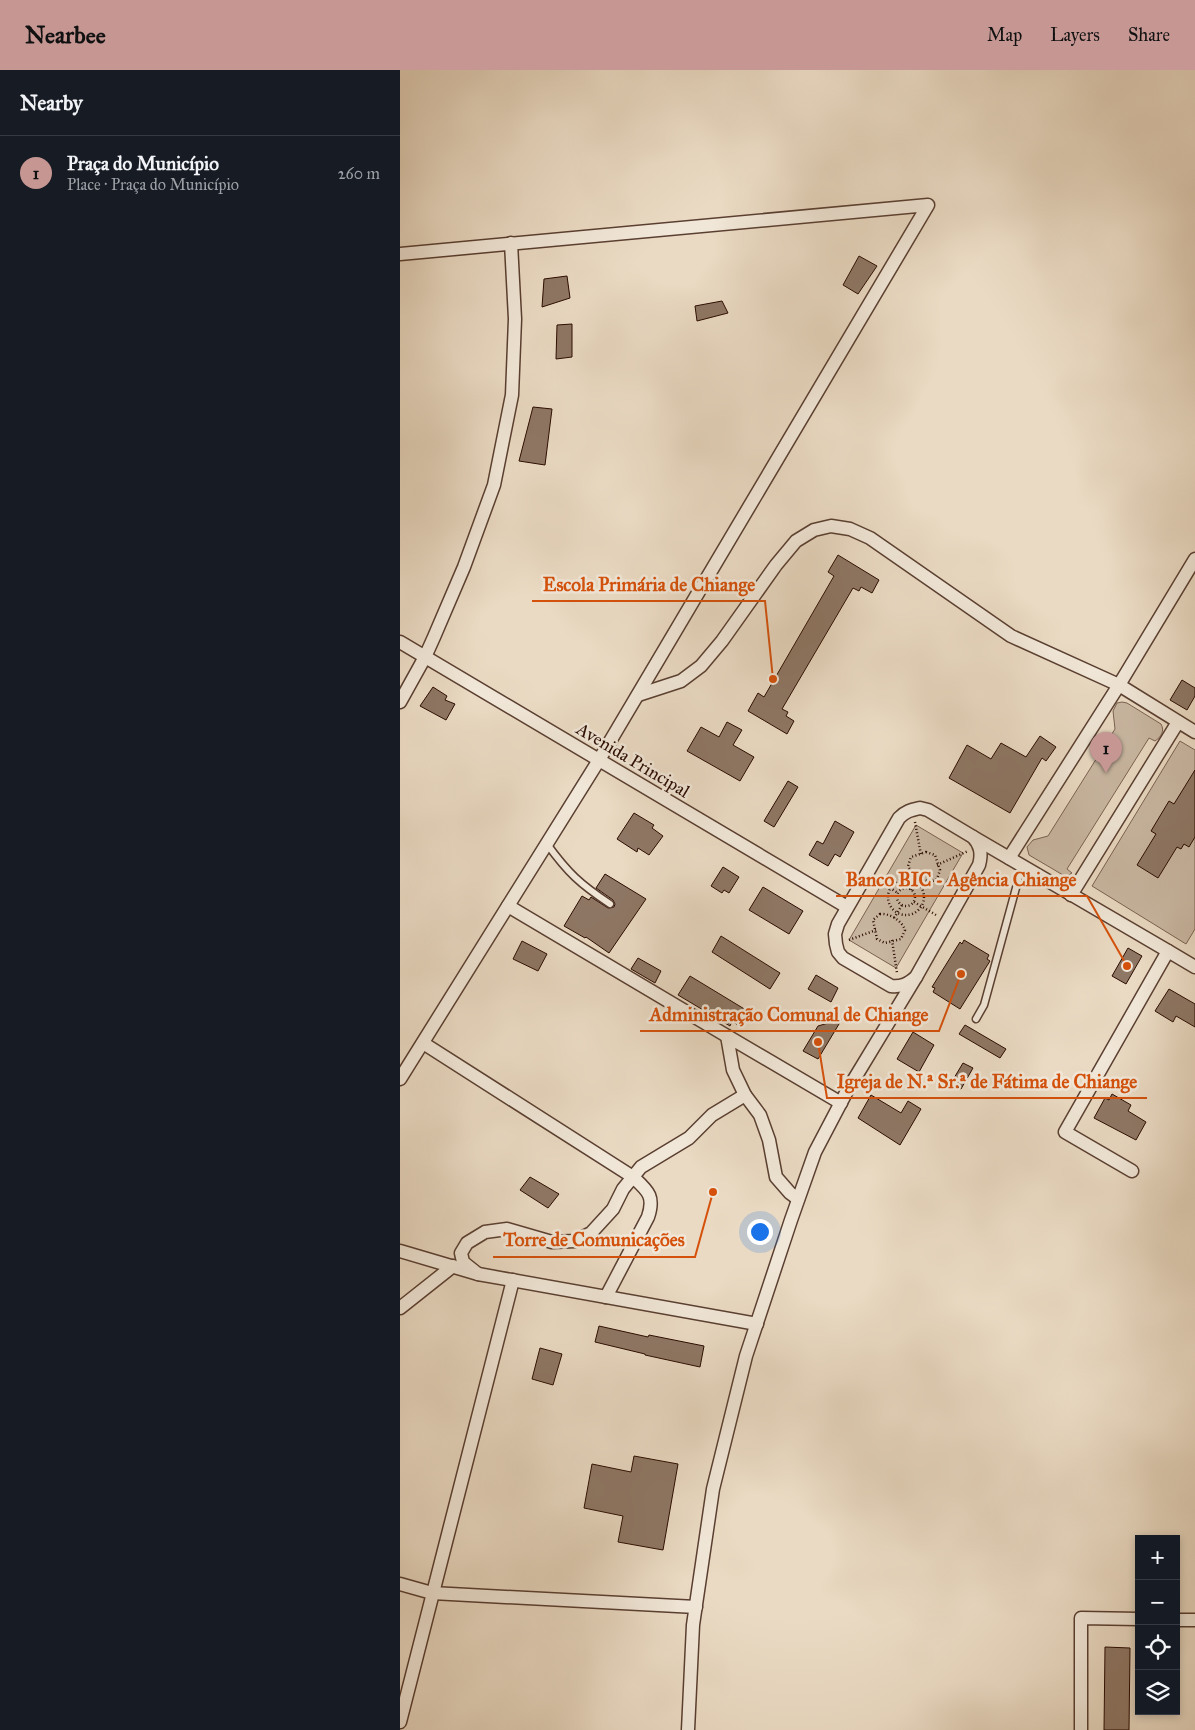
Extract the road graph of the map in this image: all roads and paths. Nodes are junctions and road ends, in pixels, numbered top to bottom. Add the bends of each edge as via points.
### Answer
1 (511, 243) junction
2 (400, 254) edge
3 (1195, 559) edge
4 (400, 642) edge
5 (425, 657) junction
6 (1119, 685) junction
7 (638, 695) junction
8 (400, 702) edge
9 (1178, 722) junction
10 (1195, 732) edge
11 (599, 760) junction
12 (913, 809) junction
13 (976, 842) junction
14 (547, 844) junction
15 (921, 855) junction
16 (1009, 858) junction
17 (937, 865) junction
18 (1022, 866) junction
19 (867, 874) junction
20 (919, 877) junction
21 (916, 882) junction
22 (891, 888) junction
23 (912, 890) junction
24 (898, 893) junction
25 (1071, 894) junction
26 (914, 902) junction
27 (610, 904) dead end
28 (902, 905) junction
29 (508, 906) junction
30 (921, 906) junction
31 (847, 907) junction
32 (898, 913) junction
33 (894, 918) junction
34 (947, 922) junction
35 (876, 930) junction
36 (892, 940) junction
37 (836, 944) junction
38 (1168, 951) junction
39 (1195, 967) edge
40 (916, 977) junction
41 (900, 986) junction
42 (976, 1019) dead end
43 (727, 1036) junction
44 (423, 1043) junction
45 (400, 1079) edge
46 (745, 1095) junction
47 (841, 1103) junction
48 (1132, 1171) dead end
49 (633, 1177) junction
50 (798, 1198) junction
51 (400, 1250) edge
52 (453, 1266) junction
53 (478, 1274) junction
54 (512, 1280) junction
55 (606, 1297) junction
56 (400, 1308) edge
57 (757, 1324) junction
58 (400, 1584) edge
59 (432, 1593) junction
60 (696, 1607) junction
61 (1135, 1619) edge
62 (1180, 1620) edge
63 (1195, 1620) edge
64 (400, 1722) edge
65 (688, 1730) edge
66 (1081, 1730) edge

1 - 2 street
1 - 5 street via 515,319 512,395 494,485 464,567
1 - 7 street via 928,205
3 - 6 street
4 - 5 street, Avenida Principal
5 - 8 street
5 - 11 street, Avenida Principal
6 - 7 street via 1011,636 870,538 850,529 831,526 814,530 796,541 701,666 681,681
6 - 9 street
6 - 16 street
7 - 11 street
9 - 10 street
9 - 25 street
11 - 14 street
11 - 31 street, Avenida Principal
12 - 13 street via 928,810
12 - 15 path
12 - 19 street via 900,818
13 - 16 street
13 - 17 path
13 - 34 street via 980,851 979,865
14 - 27 lane via 576,880
14 - 29 street
15 - 17 path via 932,853 937,858
15 - 20 path via 914,855 908,863 911,872
16 - 18 street
17 - 20 path via 940,873 934,881 928,882
18 - 25 street
18 - 42 lane via 984,1005
19 - 22 path
19 - 31 street
20 - 21 path
21 - 22 path via 905,879
21 - 23 path
21 - 30 path via 923,892
22 - 24 path
22 - 32 path via 890,905
23 - 24 path via 903,888
23 - 26 path
24 - 28 path via 898,901
25 - 38 street
26 - 28 path
26 - 30 path
28 - 32 path
29 - 43 street
29 - 44 street
30 - 32 path via 909,915
30 - 34 path
31 - 37 street via 835,934
32 - 33 path
33 - 35 path via 883,913 877,915 873,920
33 - 36 path via 903,924 905,930 901,939
34 - 40 street
35 - 36 path via 875,936 879,941 886,943
35 - 37 path
36 - 41 path
37 - 41 street via 843,958 891,986
38 - 39 street
38 - 48 street via 1066,1132
40 - 41 street
40 - 47 street
43 - 46 street via 733,1070
43 - 47 street
44 - 45 street
44 - 49 street
46 - 49 street via 712,1115 689,1138 641,1167
46 - 50 street via 760,1115 776,1177
47 - 50 street via 815,1152
49 - 53 street via 613,1209 591,1233 575,1241 552,1242 507,1228 485,1232 467,1243 462,1253 463,1262
49 - 55 street via 650,1194 652,1206
50 - 57 street
51 - 52 street
52 - 53 street
52 - 56 street
53 - 54 street
54 - 55 street
54 - 59 street
55 - 57 street
57 - 60 street via 713,1489
58 - 59 street
59 - 60 street
59 - 64 street
60 - 65 street
61 - 66 street via 1081,1618
62 - 63 street

